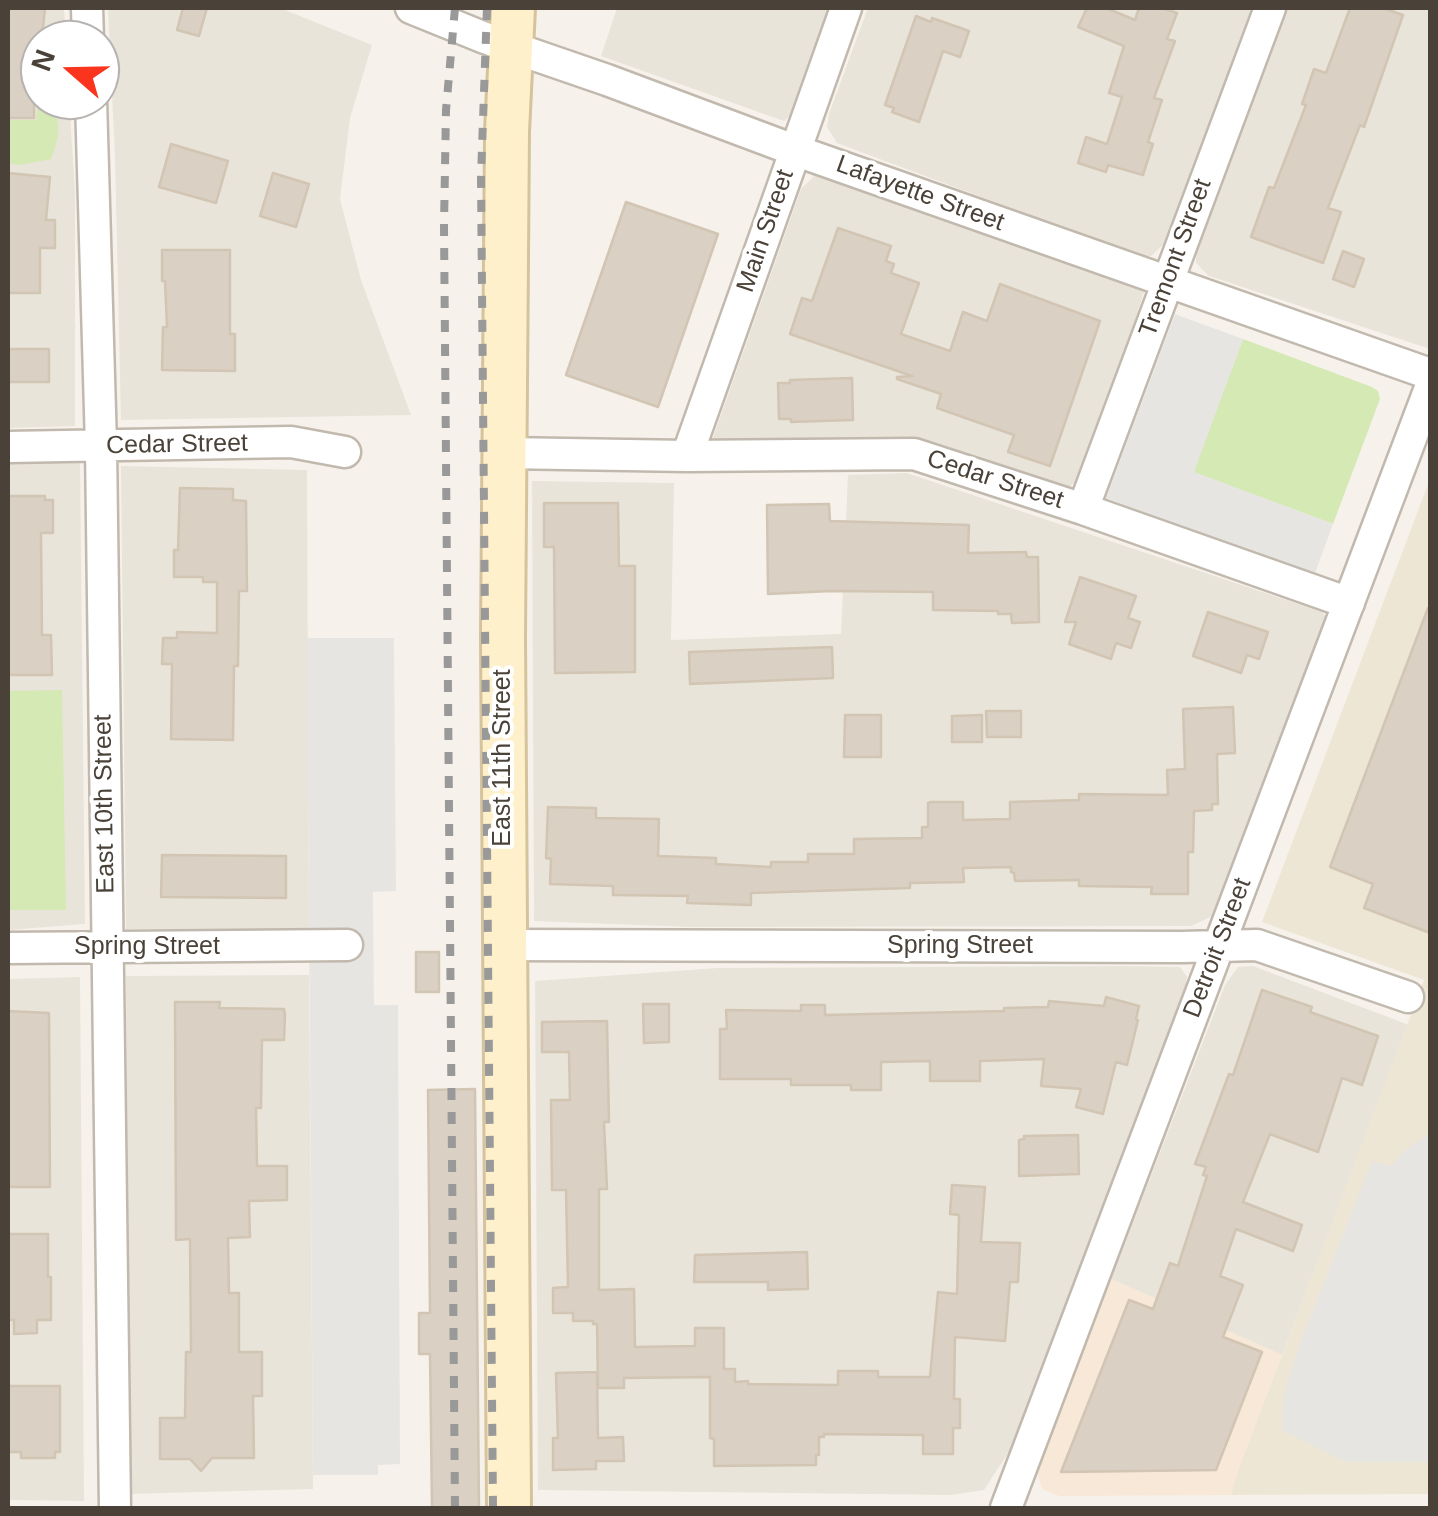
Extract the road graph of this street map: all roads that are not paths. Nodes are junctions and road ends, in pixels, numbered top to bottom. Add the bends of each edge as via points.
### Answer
1 (412, 8) edge
2 (846, 8) edge
3 (1270, 8) edge
4 (512, 27) edge
5 (92, 120) edge
6 (794, 150) junction
7 (1168, 282) junction
8 (1430, 374) edge
9 (1430, 388) edge
10 (101, 446) junction
11 (8, 447) edge
12 (346, 452) dead end
13 (505, 452) junction
14 (687, 456) junction
15 (1083, 509) junction
16 (1350, 603) junction
17 (347, 945) dead end
18 (504, 945) junction
19 (1219, 946) junction
20 (107, 947) junction
21 (8, 948) edge
22 (1408, 996) dead end
23 (114, 1508) edge
24 (509, 1508) edge
25 (1006, 1508) edge

1 - 4 street, Lafayette Street
2 - 6 street, Main Street
3 - 7 street, Tremont Street
4 - 6 street, Lafayette Street via 607,80
4 - 13 street, East 11th Street
5 - 10 street, East 10th Street
6 - 7 street, Lafayette Street
6 - 14 street, Main Street
7 - 8 street, Lafayette Street
7 - 15 street, Tremont Street
9 - 16 street, Detroit Street
10 - 11 street, Cedar Street
10 - 12 street, Cedar Street via 292,442
10 - 20 street, East 10th Street
13 - 14 street, Cedar Street
13 - 18 street, East 11th Street
14 - 15 street, Cedar Street via 914,454
15 - 16 street, Cedar Street
16 - 19 street, Detroit Street
17 - 20 street, Spring Street
18 - 19 street, Spring Street
18 - 24 street, East 11th Street
19 - 22 street, Spring Street via 1257,945
19 - 25 street, Detroit Street
20 - 21 street, Spring Street
20 - 23 street, East 10th Street

